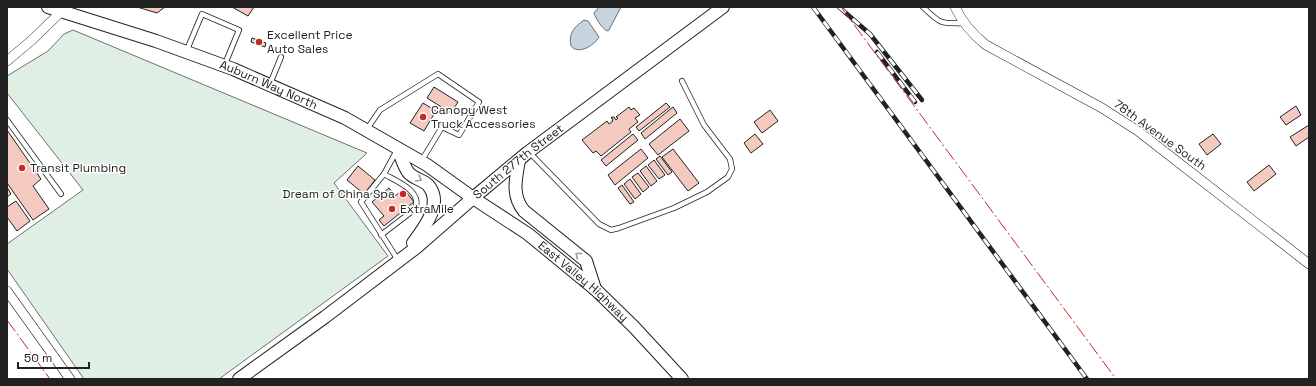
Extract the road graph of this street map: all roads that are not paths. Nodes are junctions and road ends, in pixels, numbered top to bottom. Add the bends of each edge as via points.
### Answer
1 (48, 7) edge
2 (723, 7) edge
3 (923, 7) edge
4 (955, 7) edge
5 (63, 9) edge
6 (965, 23) junction
7 (186, 52) junction
8 (281, 57) dead end
9 (7, 61) edge
10 (224, 66) junction
11 (682, 81) dead end
12 (270, 85) junction
13 (7, 120) edge
14 (366, 130) junction
15 (398, 149) junction
16 (529, 152) junction
17 (519, 160) junction
18 (421, 162) junction
19 (384, 174) junction
20 (61, 194) dead end
21 (472, 198) junction
22 (381, 235) junction
23 (400, 260) junction
24 (1309, 264) edge
25 (595, 289) junction
26 (7, 291) edge
27 (70, 379) edge
28 (239, 379) edge
29 (682, 379) edge

1 - 5 main road, Auburn Way North
2 - 16 main road, South 277th Street
3 - 6 lane via 936,20 946,24
4 - 6 street, 78th Avenue South
5 - 7 main road, Auburn Way North
5 - 9 street
6 - 24 street, 78th Avenue South via 986,45 1138,130
7 - 10 main road, Auburn Way North
7 - 10 lane via 202,14 239,30
8 - 12 lane
10 - 12 main road, Auburn Way North
11 - 16 lane via 704,125 730,159 732,169 728,177 719,184 674,208 611,230 599,224
12 - 14 main road, Auburn Way North
13 - 20 lane
14 - 15 main road, Auburn Way North
14 - 18 lane via 380,110 438,74 479,102 459,135 442,127
15 - 18 main road, Auburn Way North
15 - 19 lane
15 -> 23 main road via 408,173 427,184 434,200 431,215 424,229
16 - 17 main road, South 277th Street
17 - 21 main road, South 277th Street
25 -> 17 main road via 586,261 519,206 515,192
18 - 21 main road, Auburn Way North
19 - 22 lane via 361,202
19 - 22 lane via 411,191 417,205 416,209
21 - 23 main road, South 277th Street
21 - 25 main road, East Valley Highway via 528,234
22 - 23 lane
23 - 28 main road, South 277th Street
25 - 29 main road, East Valley Highway
26 - 27 street

